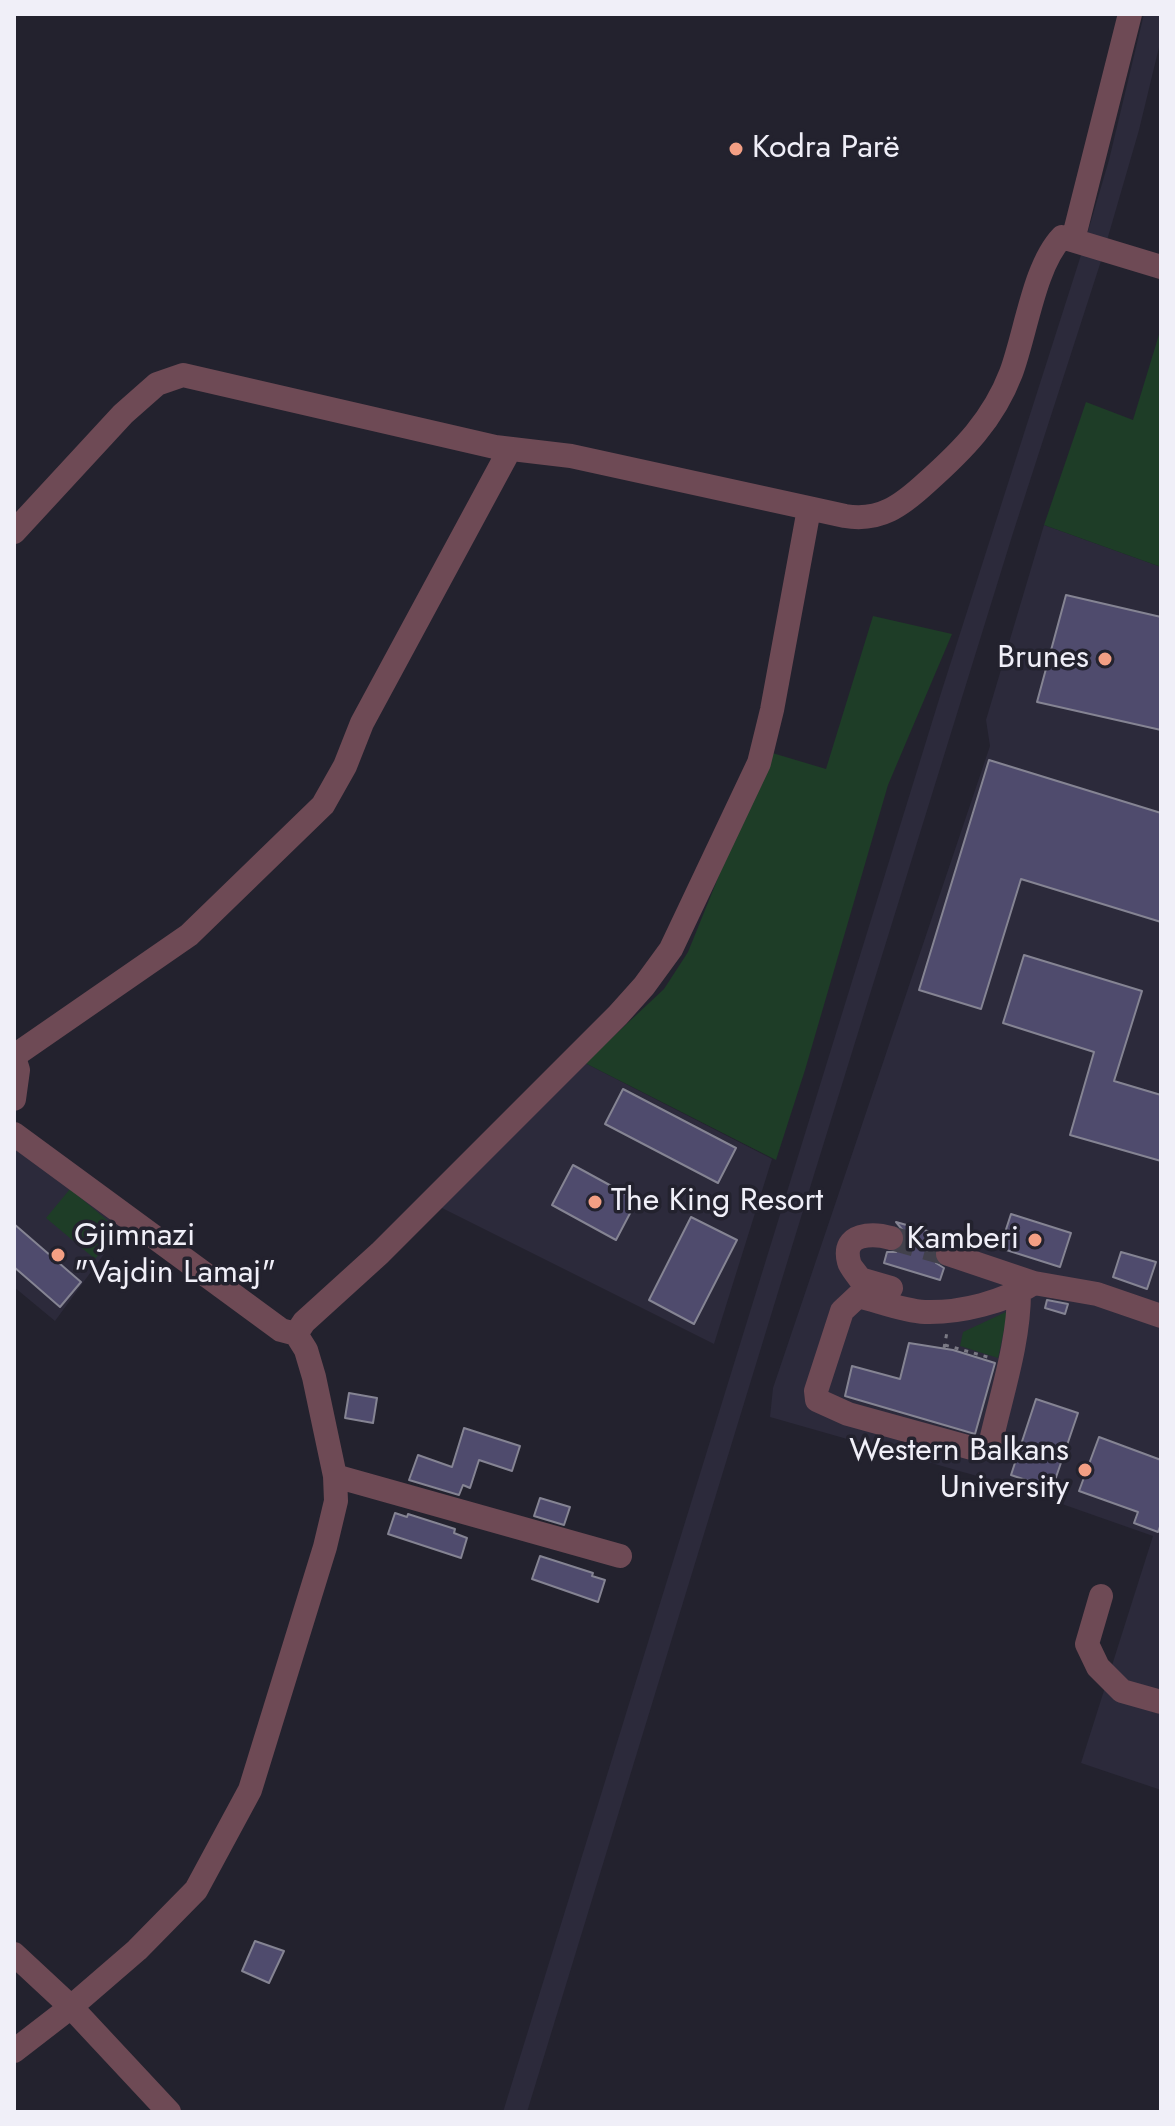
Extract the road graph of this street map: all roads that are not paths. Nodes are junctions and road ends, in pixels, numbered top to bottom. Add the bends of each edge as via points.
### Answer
1 (1130, 14) edge
2 (1073, 240) junction
3 (1161, 267) edge
4 (510, 449) junction
5 (809, 509) junction
6 (14, 532) edge
7 (14, 1056) edge
8 (14, 1099) edge
9 (14, 1134) edge
10 (891, 1238) tunnel mouth
11 (948, 1254) tunnel mouth
12 (1027, 1288) junction
13 (1161, 1316) edge
14 (296, 1334) junction
15 (335, 1476) junction
16 (620, 1556) dead end
17 (1101, 1596) dead end
18 (1161, 1702) edge
19 (14, 1954) edge
20 (71, 2007) junction
21 (14, 2051) edge
22 (169, 2112) edge

1 - 2 street
2 - 3 street
2 - 5 street via 1062,237 1047,257 1001,396 961,452 882,515 856,518
4 - 5 street via 571,456
4 - 6 street via 183,375 157,384 123,414
4 - 7 street via 323,805 189,935
5 - 14 street via 759,763 671,949 618,1015
7 - 8 street
9 - 14 street via 281,1330
10 - 12 street via 875,1233 850,1245 849,1261 860,1279 939,1300
11 - 12 street
12 - 12 street via 991,1441 984,1447 975,1449 848,1414 817,1400 842,1311 858,1296 923,1312 957,1310
12 - 13 street via 1097,1294
14 - 15 street via 314,1377
15 - 16 street
15 - 20 street via 336,1501 325,1547 250,1790 196,1890
17 - 18 street via 1087,1644 1098,1667 1122,1691
19 - 20 street
20 - 21 street
20 - 22 street

